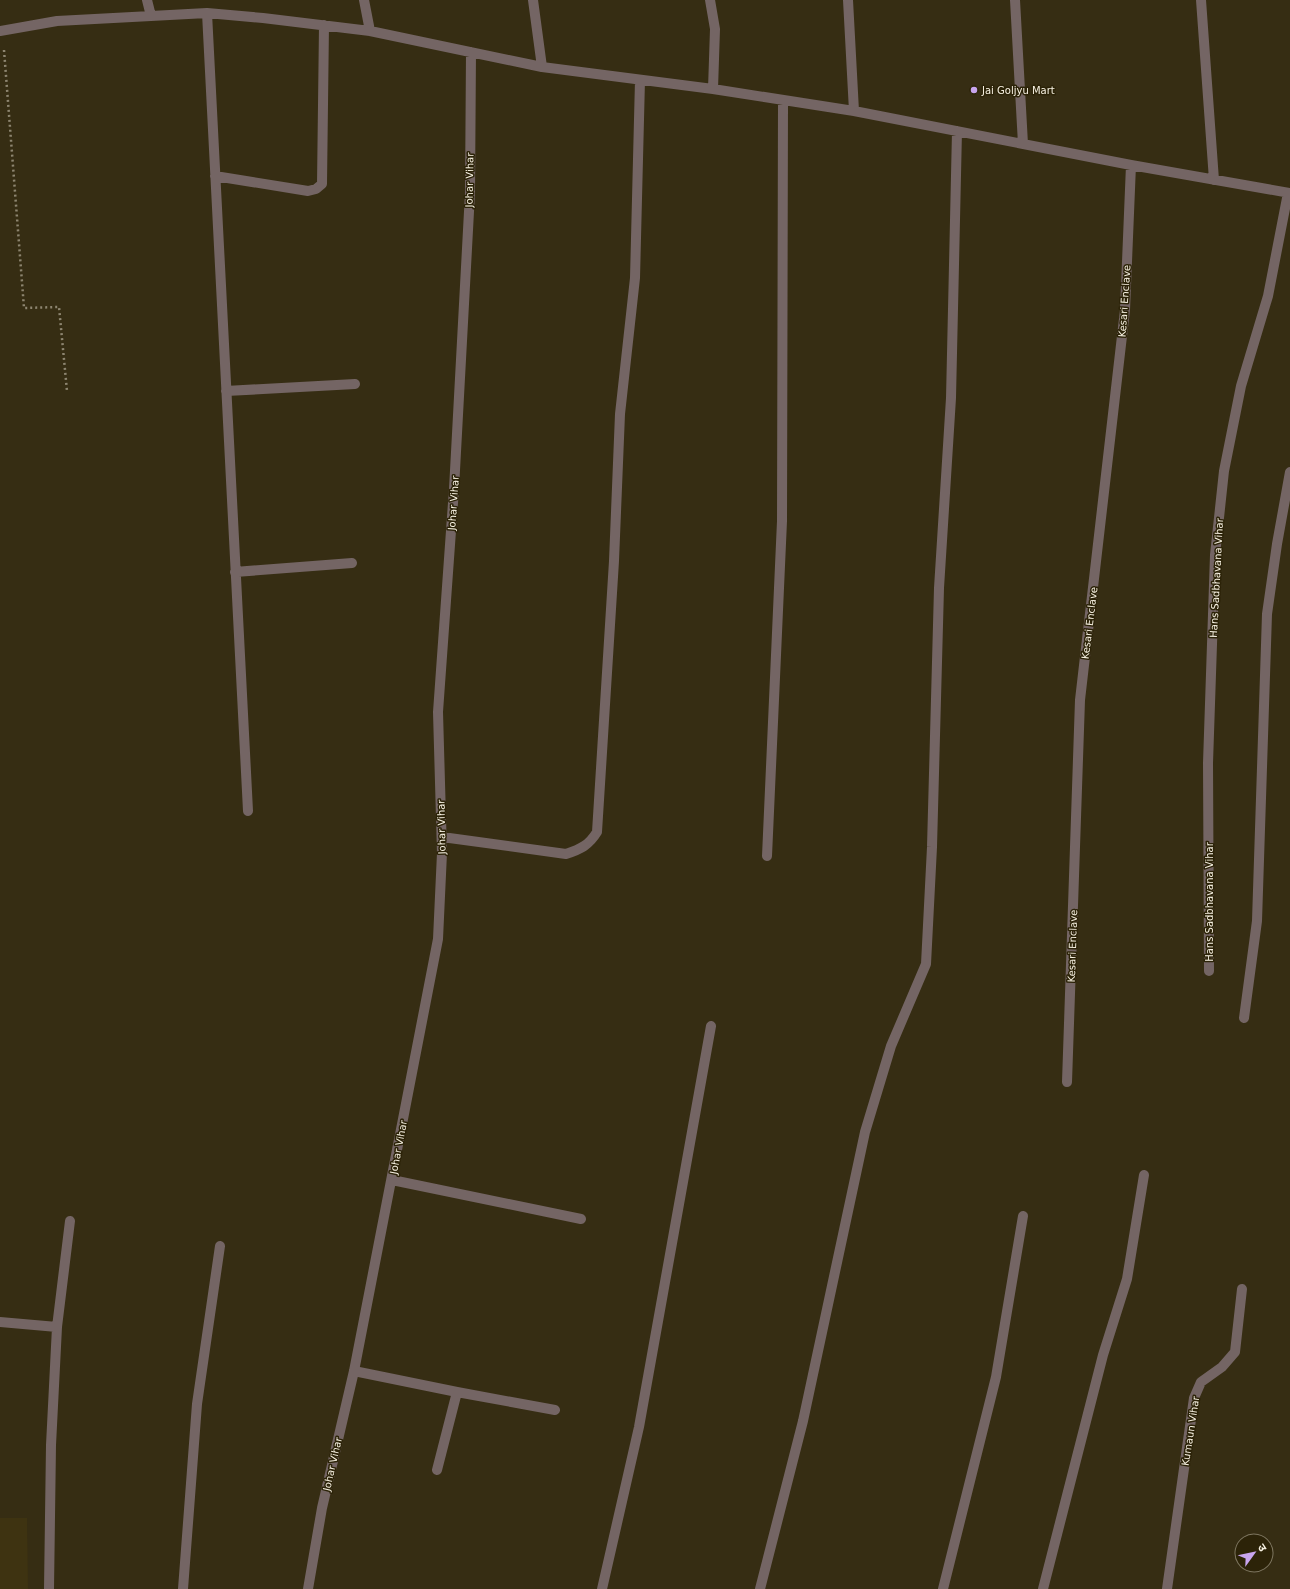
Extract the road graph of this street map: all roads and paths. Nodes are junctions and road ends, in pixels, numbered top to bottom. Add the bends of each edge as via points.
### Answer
1 (147, 0) edge
2 (364, 0) edge
3 (533, 0) edge
4 (710, 0) edge
5 (848, 0) edge
6 (1015, 0) edge
7 (1201, 0) edge
8 (207, 13) junction
9 (151, 16) junction
10 (324, 26) junction
11 (1, 30) edge
12 (370, 32) junction
13 (472, 52) junction
14 (542, 67) junction
15 (640, 80) junction
16 (713, 89) junction
17 (783, 101) junction
18 (854, 111) junction
19 (957, 131) junction
20 (1023, 144) junction
21 (1131, 165) junction
22 (215, 176) junction
23 (1214, 180) junction
24 (1289, 193) edge
25 (355, 384) dead end
26 (67, 391) dead end
27 (226, 391) junction
28 (1290, 472) edge
29 (352, 563) dead end
30 (235, 572) junction
31 (248, 811) dead end
32 (442, 838) junction
33 (767, 856) dead end
34 (1209, 971) dead end
35 (1244, 1018) dead end
36 (711, 1026) dead end
37 (1067, 1082) dead end
38 (1144, 1175) dead end
39 (392, 1180) junction
40 (1023, 1216) dead end
41 (581, 1219) dead end
42 (70, 1221) dead end
43 (220, 1246) dead end
44 (1242, 1289) dead end
45 (0, 1322) edge
46 (57, 1326) junction
47 (354, 1371) junction
48 (457, 1392) junction
49 (555, 1410) dead end
50 (437, 1470) dead end
51 (49, 1589) edge
52 (183, 1589) edge
53 (308, 1589) edge
54 (602, 1589) edge
55 (760, 1589) edge
56 (943, 1589) edge
57 (1043, 1589) edge
58 (1167, 1589) edge

1 - 9 street
2 - 12 street
3 - 14 street
4 - 16 street via 715,29
5 - 18 street
6 - 20 street
7 - 23 street
8 - 9 street
8 - 10 street
8 - 22 street
9 - 11 street via 57,21
10 - 12 street
10 - 22 street via 322,184 316,190 308,191
11 - 26 path via 24,308 59,307
12 - 13 street
13 - 14 street
13 - 32 street, Johar Vihar via 469,201 454,489 438,712
14 - 15 street
15 - 16 street
15 - 32 street via 635,278 620,414 614,561 597,832 590,842 566,854
16 - 17 street
17 - 18 street
17 - 33 street via 782,521
18 - 19 street
19 - 20 street
19 - 55 street via 951,398 939,588 926,964 891,1046 865,1132 803,1421
20 - 21 street
21 - 23 street
21 - 37 street, Kesari Enclave via 1125,310 1080,700
22 - 27 street
23 - 24 street
24 - 34 street, Hans Sadbhavana Vihar via 1268,296 1242,386 1224,471 1215,554 1208,763
25 - 27 street
27 - 30 street
28 - 35 street via 1267,614 1258,921
29 - 30 street
30 - 31 street
32 - 39 street, Johar Vihar via 438,939
36 - 54 street via 639,1427
38 - 57 street via 1127,1279 1103,1355
39 - 41 street
39 - 47 street, Johar Vihar
40 - 56 street via 996,1376
42 - 46 street
43 - 52 street via 197,1404
44 - 58 street, Kumaun Vihar via 1235,1352 1222,1367 1201,1382 1194,1398
45 - 46 street
46 - 51 street via 51,1445
47 - 48 street
47 - 53 street, Johar Vihar via 322,1508
48 - 49 street
48 - 50 street

